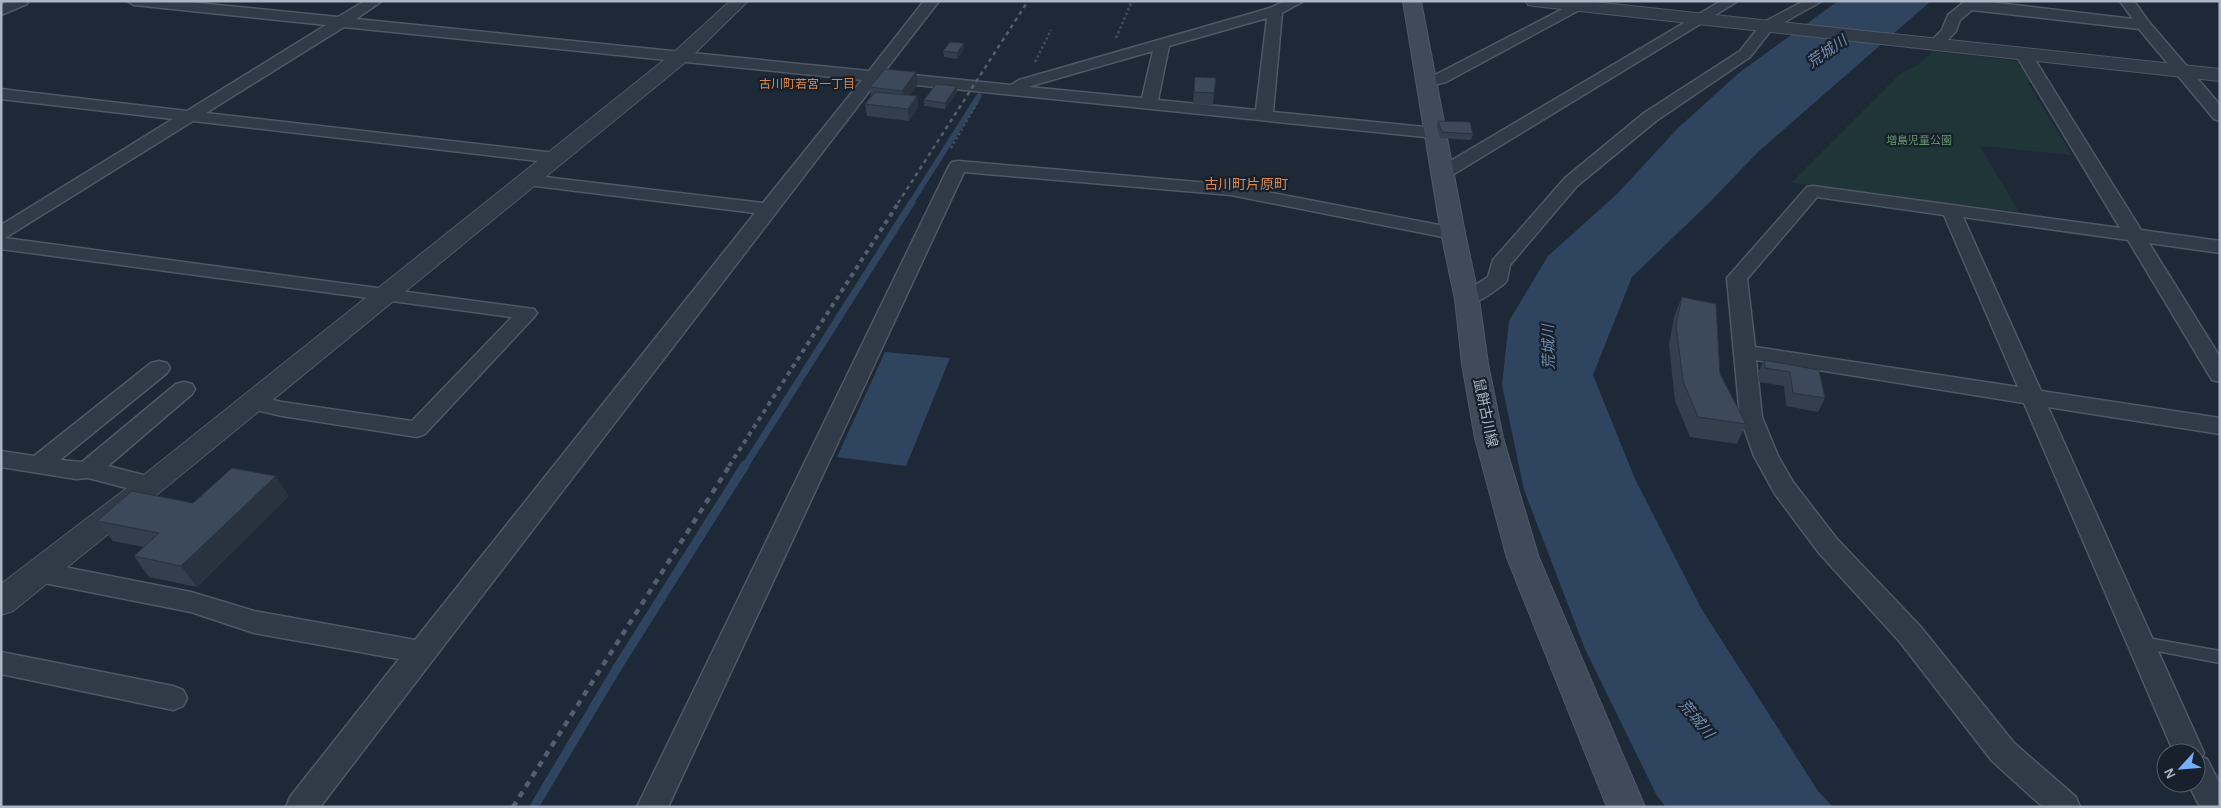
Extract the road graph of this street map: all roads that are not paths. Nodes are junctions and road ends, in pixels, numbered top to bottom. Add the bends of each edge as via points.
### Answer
1 (22, 1) edge
2 (134, 1) edge
3 (375, 1) edge
4 (740, 1) edge
5 (932, 1) edge
6 (1297, 1) edge
7 (1412, 1) edge
8 (1534, 1) edge
9 (1731, 1) edge
10 (1815, 1) edge
11 (2126, 1) edge
12 (1971, 3) edge
13 (1584, 4) edge
14 (1, 11) edge
15 (1275, 11) junction
16 (1700, 20) junction
17 (341, 22) junction
18 (2144, 25) junction
19 (1773, 26) junction
20 (1162, 44) junction
21 (1935, 45) junction
22 (2024, 54) junction
23 (680, 57) junction
24 (2183, 71) junction
25 (2220, 75) edge
26 (874, 76) junction
27 (1426, 82) junction
28 (1019, 86) junction
29 (1, 94) edge
30 (1149, 103) junction
31 (1264, 115) junction
32 (2220, 116) edge
33 (188, 117) junction
34 (1435, 133) junction
35 (555, 158) junction
36 (1443, 173) junction
37 (528, 180) junction
38 (768, 209) junction
39 (1950, 210) junction
40 (1, 233) edge
41 (1452, 233) junction
42 (2133, 235) junction
43 (1, 243) edge
44 (2220, 247) edge
45 (384, 295) junction
46 (1467, 299) junction
47 (1745, 352) junction
48 (159, 368) dead end
49 (2220, 375) edge
50 (184, 389) dead end
51 (2034, 398) junction
52 (251, 402) junction
53 (2220, 426) edge
54 (1, 460) edge
55 (38, 464) junction
56 (88, 470) junction
57 (150, 485) junction
58 (39, 572) junction
59 (1, 602) edge
60 (2140, 642) junction
61 (420, 652) junction
62 (2220, 657) edge
63 (1, 663) edge
64 (173, 698) dead end
65 (2185, 743) edge
66 (2206, 788) edge
67 (301, 807) edge
68 (652, 807) edge
69 (1626, 807) edge
70 (2065, 807) edge
71 (2216, 807) edge

1 - 14 street
2 - 17 street
3 - 17 street
4 - 23 street
5 - 26 street
6 - 15 street
7 - 27 main road, 鼠餅古川線
8 - 13 street
9 - 16 street
10 - 19 street
11 - 18 street
12 - 18 street
12 - 21 street via 1953,18 1949,31
13 - 16 street
13 - 27 street via 1440,79
15 - 20 street
15 - 31 street
16 - 19 street
16 - 36 street
17 - 23 street
17 - 33 street
18 - 24 street
19 - 21 street
19 - 46 street via 1755,39 1745,54 1650,118 1571,182 1500,264 1497,280
20 - 28 street
20 - 30 street
21 - 22 street
22 - 24 street
22 - 42 street
23 - 26 street
23 - 35 street
24 - 25 street
24 - 32 street
26 - 28 street via 986,88
26 - 38 street
27 - 34 main road, 鼠餅古川線
28 - 30 street
29 - 33 street
30 - 31 street
31 - 34 street
33 - 35 street
33 - 40 street
34 - 36 main road, 鼠餅古川線
35 - 37 street
36 - 41 main road, 鼠餅古川線
37 - 38 street
37 - 45 street
38 - 61 street
39 - 42 street
39 - 47 street via 1814,191 1737,278
39 - 51 street
41 - 46 main road, 鼠餅古川線
41 - 68 street via 1231,190 958,166
42 - 44 street
42 - 49 street
43 - 45 street
45 - 52 street
45 - 52 street via 527,313 417,429
46 - 69 main road, 鼠餅古川線 via 1489,438 1523,558
47 - 51 street
47 - 70 street via 1751,417 1766,456 1784,488 1828,546 1910,634 2003,752
48 - 55 street
50 - 56 street
51 - 53 street
51 - 60 street
52 - 57 street
54 - 55 street
55 - 56 street
56 - 57 street
57 - 58 street
58 - 59 street
58 - 61 street via 191,602 254,622
60 - 62 lane
60 - 65 street
61 - 67 street
63 - 64 street
66 - 71 street

